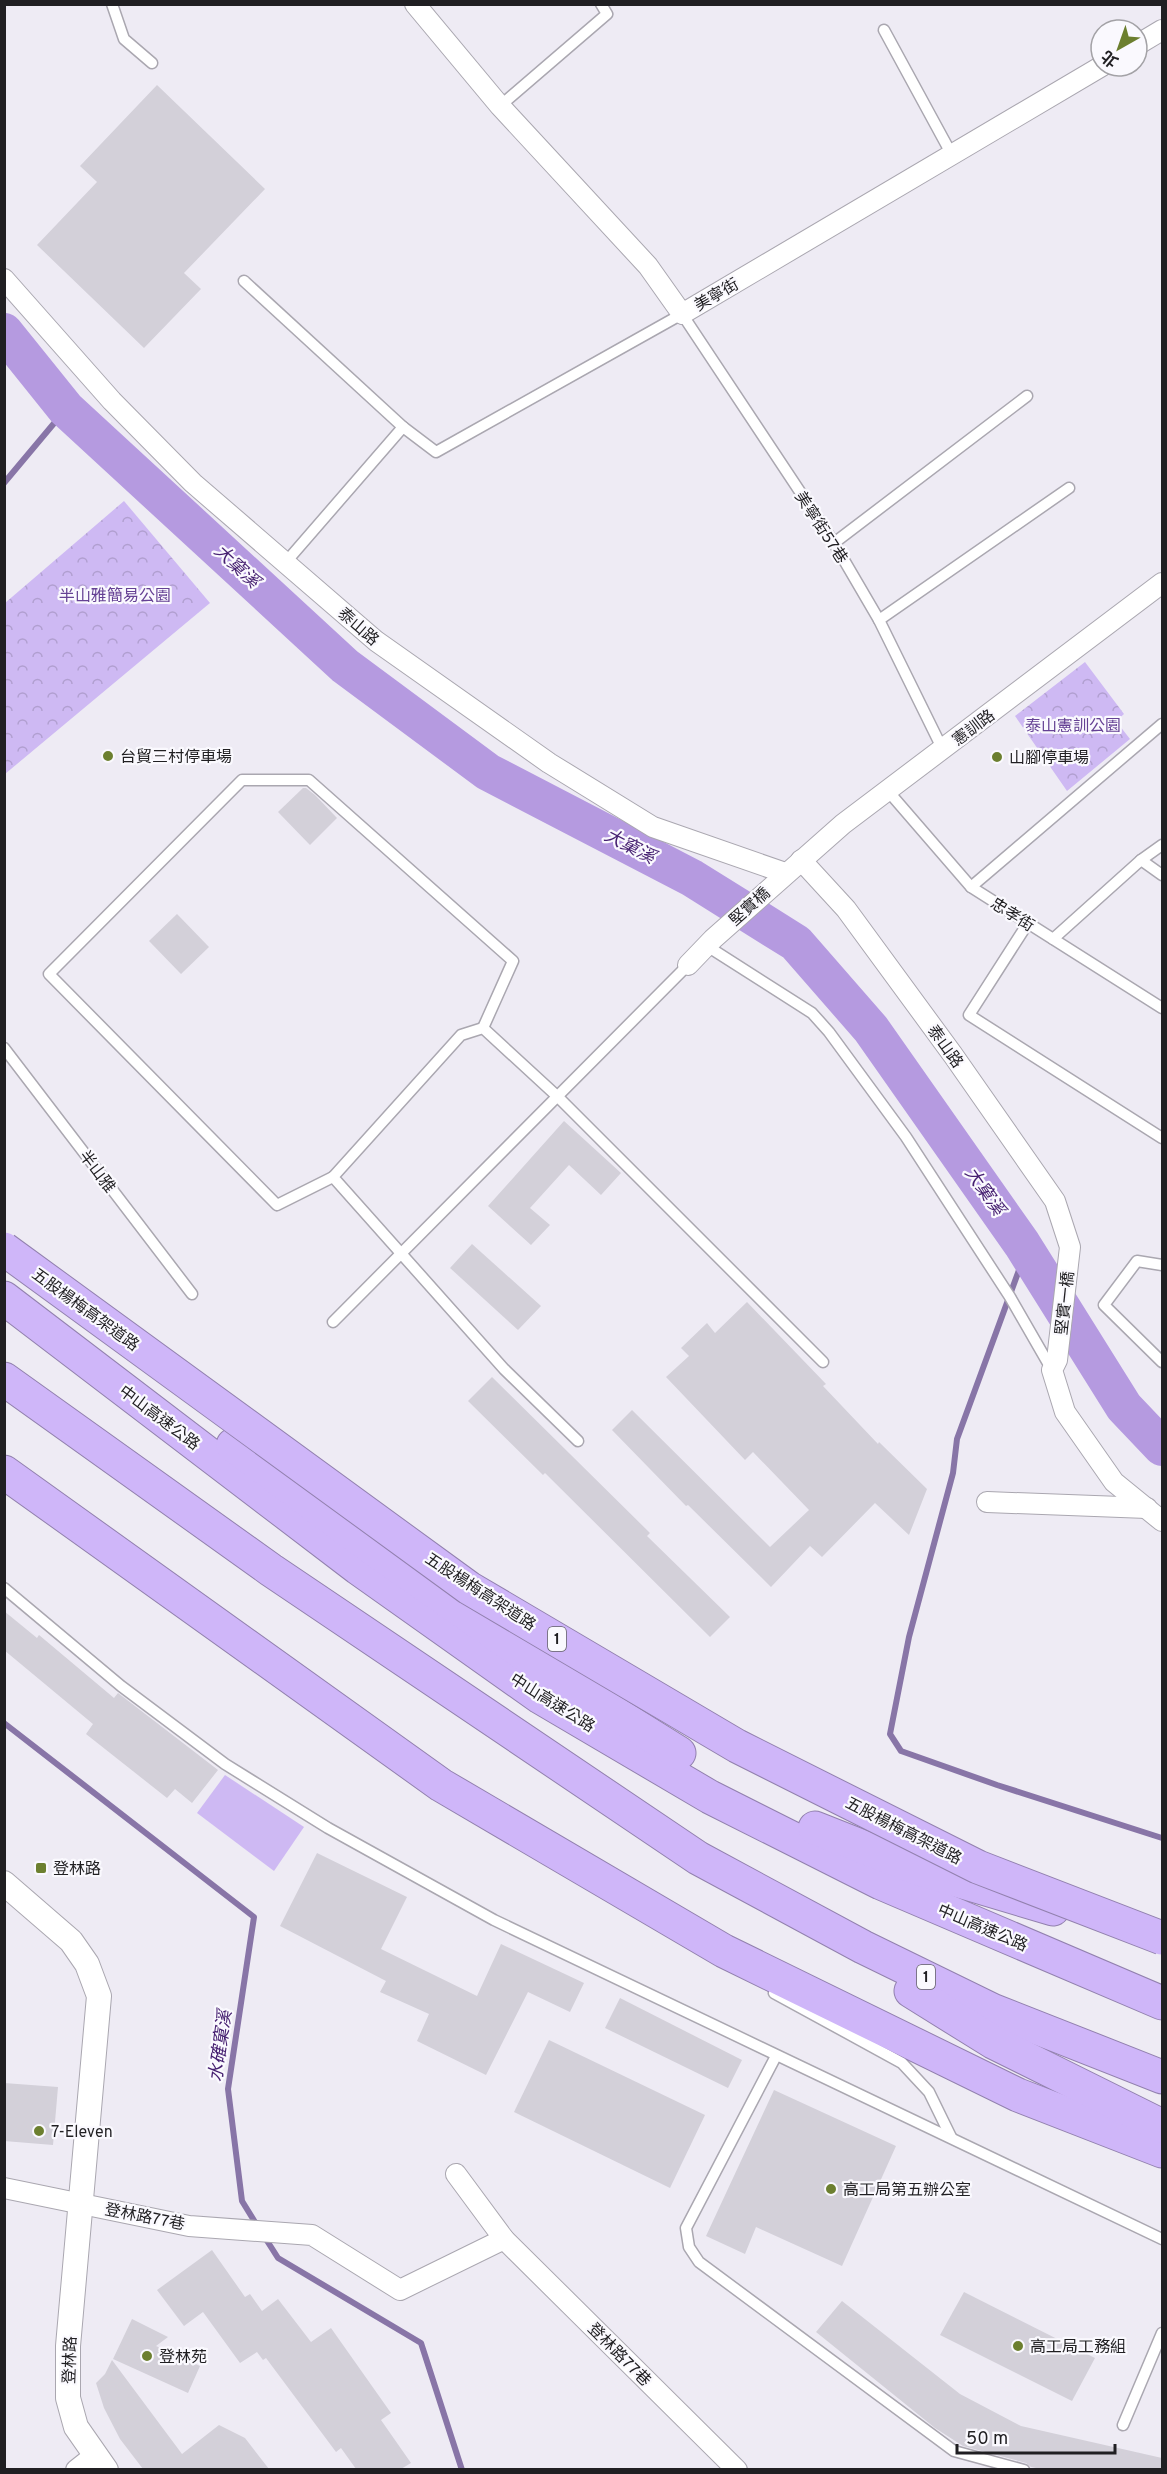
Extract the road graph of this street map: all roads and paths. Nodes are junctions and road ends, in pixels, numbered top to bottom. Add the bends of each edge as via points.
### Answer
1 (112, 4) edge
2 (415, 4) edge
3 (602, 4) edge
4 (884, 30) dead end
5 (1162, 30) edge
6 (1149, 38) edge
7 (152, 63) dead end
8 (1089, 74) edge
9 (500, 106) junction
10 (952, 155) junction
11 (4, 279) edge
12 (244, 281) dead end
13 (682, 314) junction
14 (1027, 396) dead end
15 (403, 427) junction
16 (1069, 488) dead end
17 (834, 543) junction
18 (286, 562) junction
19 (1162, 583) edge
20 (879, 620) junction
21 (1162, 724) edge
22 (943, 750) junction
23 (888, 791) junction
24 (1162, 845) edge
25 (801, 860) junction
26 (1141, 860) junction
27 (785, 873) junction
28 (1162, 875) edge
29 (971, 887) junction
30 (1028, 923) junction
31 (1053, 939) junction
32 (710, 942) junction
33 (688, 965) joint
34 (1162, 1008) edge
35 (483, 1028) junction
36 (4, 1048) edge
37 (558, 1097) junction
38 (1162, 1138) edge
39 (333, 1177) junction
40 (1070, 1247) joint
41 (4, 1249) edge
42 (401, 1254) junction
43 (1162, 1265) edge
44 (4, 1273) edge
45 (192, 1294) dead end
46 (4, 1299) edge
47 (333, 1322) dead end
48 (823, 1362) dead end
49 (1162, 1362) edge
50 (1055, 1365) junction
51 (4, 1378) edge
52 (578, 1441) dead end
53 (4, 1472) edge
54 (4, 1478) edge
55 (987, 1502) dead end
56 (1147, 1508) junction
57 (1162, 1521) edge
58 (4, 1588) edge
59 (540, 1697) junction
60 (749, 1797) junction
61 (485, 1824) dead end
62 (698, 1858) junction
63 (4, 1883) edge
64 (1010, 1897) junction
65 (1162, 1926) edge
66 (1162, 1938) edge
67 (769, 1990) dead end
68 (1162, 2003) edge
69 (776, 2056) junction
70 (1162, 2076) edge
71 (1162, 2126) edge
72 (951, 2138) junction
73 (1162, 2151) edge
74 (456, 2174) dead end
75 (4, 2188) edge
76 (81, 2204) junction
77 (504, 2239) junction
78 (1162, 2239) edge
79 (1162, 2333) edge
80 (1123, 2425) dead end
81 (92, 2465) edge
82 (737, 2469) edge
83 (1024, 2469) edge

1 - 7 lane via 124,39
2 - 9 street, 美寧街
3 - 9 lane via 607,14
4 - 10 lane
5 - 6 street
8 - 10 street, 美寧街
9 - 13 street, 美寧街 via 648,266
10 - 13 street, 美寧街
11 - 18 street, 泰山路 via 112,401 185,475
12 - 15 lane
13 - 15 lane via 436,452
13 - 17 lane, 美寧街57巷
14 - 17 lane
15 - 18 lane
16 - 20 lane
17 - 20 lane, 美寧街57巷
18 - 27 street, 泰山路 via 376,641 549,763 653,827
19 - 22 street, 憲訓路
20 - 22 lane, 美寧街57巷
21 - 29 lane
22 - 23 street, 憲訓路
23 - 25 street, 憲訓路
23 - 29 lane, 忠孝街
24 - 26 lane
25 - 27 street, 憲訓路
25 - 40 street, 泰山路 via 846,909 967,1074 1055,1201
26 - 28 lane
26 - 31 lane
27 - 32 street, 堅實橋
29 - 30 lane, 忠孝街
30 - 31 lane, 忠孝街
30 - 38 lane via 969,1015
31 - 34 lane, 忠孝街
32 - 33 street
32 - 50 lane via 812,1013 830,1032 906,1137
33 - 37 lane
35 - 37 lane
35 - 39 lane via 461,1035
35 - 39 lane via 513,961 309,780 242,780 49,974 277,1205
36 - 45 lane, 半山雅
37 - 42 lane
37 - 48 lane
39 - 42 lane
40 - 50 street, 堅實一橋
41 - 66 highway, 五股楊梅高架道路 / 1, bridge via 470,1588 748,1752 978,1867
42 - 47 lane
42 - 52 lane via 504,1369
43 - 49 lane via 1137,1261 1104,1305
44 - 60 highway via 379,1553 554,1676
46 - 59 highway, 中山高速公路 via 358,1568
50 - 56 street via 1065,1412 1114,1482
51 - 62 highway, 1 via 271,1570
53 - 73 highway via 441,1785 724,1952 1018,2095
54 - 61 lane
55 - 56 street
56 - 57 street
58 - 69 lane via 121,1686 225,1764 328,1828 494,1920
59 - 60 highway
59 - 68 highway, 中山高速公路 via 710,1797 870,1878
60 - 64 highway via 908,1865
62 - 70 highway, 1 via 863,1947 992,2010
62 - 71 highway via 993,2042
63 - 76 street, 登林路 via 71,1941 87,1964 99,1995
64 - 65 highway
64 - 66 highway
67 - 72 lane via 902,2063 929,2092
69 - 72 lane
69 - 83 lane via 686,2228 689,2247 699,2262 954,2451
72 - 78 lane
74 - 77 street, 登林路77巷
75 - 76 street, 登林路77巷
76 - 77 street, 登林路77巷 via 189,2226 312,2235 400,2290
76 - 81 street, 登林路 via 68,2346 68,2398
77 - 82 street, 登林路77巷
79 - 80 lane

